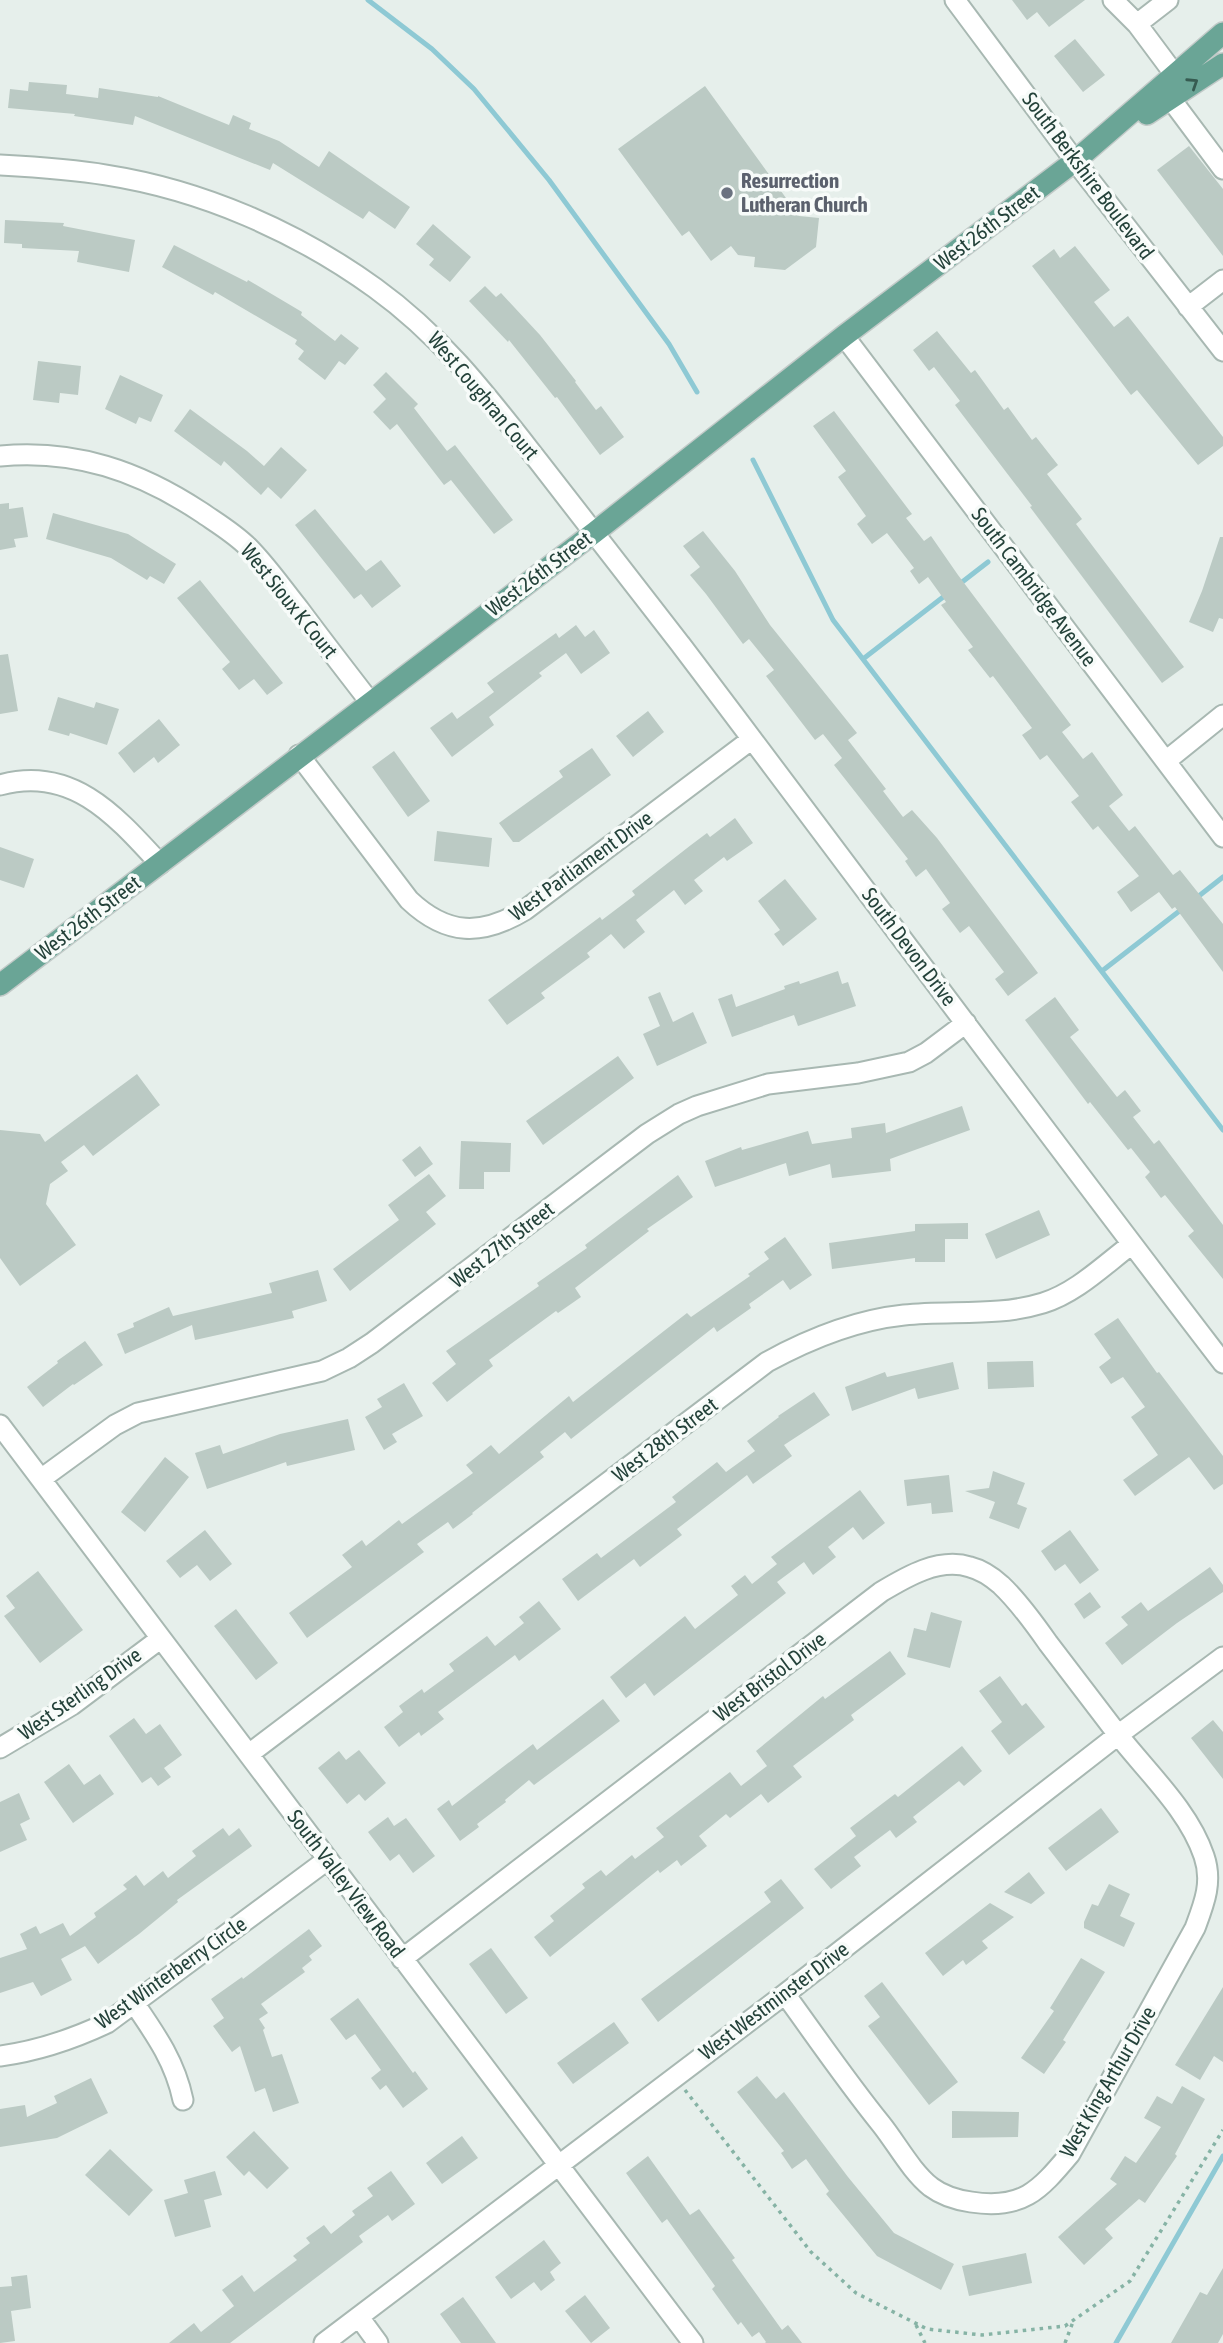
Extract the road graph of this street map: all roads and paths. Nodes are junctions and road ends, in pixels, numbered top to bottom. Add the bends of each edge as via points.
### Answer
1 (956, 0) edge
2 (1114, 0) edge
3 (1168, 0) edge
4 (1137, 24) junction
5 (1223, 33) edge
6 (1223, 64) edge
7 (1175, 75) junction
8 (1170, 99) junction
9 (1075, 161) junction
10 (0, 165) edge
11 (1223, 169) edge
12 (1223, 280) edge
13 (1188, 307) junction
14 (844, 337) junction
15 (1223, 351) edge
16 (0, 456) edge
17 (594, 532) junction
18 (370, 702) junction
19 (1223, 715) edge
20 (752, 738) junction
21 (299, 755) junction
22 (1166, 761) junction
23 (0, 785) edge
24 (1223, 837) edge
25 (160, 863) junction
26 (0, 985) edge
27 (966, 1023) junction
28 (1132, 1244) junction
29 (1223, 1363) edge
30 (0, 1425) edge
31 (41, 1479) junction
32 (160, 1639) junction
33 (1223, 1657) edge
34 (1118, 1735) junction
35 (0, 1748) edge
36 (249, 1754) junction
37 (327, 1860) junction
38 (402, 1959) junction
39 (785, 1994) junction
40 (134, 2003) junction
41 (0, 2056) edge
42 (676, 2077) junction
43 (183, 2100) dead end
44 (1223, 2130) edge
45 (559, 2165) junction
46 (359, 2317) junction
47 (1074, 2319) junction
48 (915, 2323) junction
49 (324, 2343) edge
50 (378, 2343) edge
51 (692, 2343) edge
52 (925, 2343) edge
53 (1065, 2343) edge

1 - 9 street, South Berkshire Boulevard
2 - 4 street
3 - 4 street
4 - 7 street
5 - 7 main road, West 26th Street
8 -> 6 main road, West 26th Street
7 - 9 main road, West 26th Street
8 - 9 main road, West 26th Street
8 - 11 street
9 - 13 street, South Berkshire Boulevard
9 - 14 main road, West 26th Street
10 - 17 street, West Coughran Court via 58,168 149,183 246,215 334,260 427,329
12 - 13 street
13 - 15 street, South Berkshire Boulevard
14 - 17 main road, West 26th Street
14 - 22 street, South Cambridge Avenue
16 - 18 street, West Sioux K Court via 57,457 114,467 207,516 247,546 267,568
17 - 18 main road, West 26th Street
17 - 20 street, South Devon Drive
18 - 21 main road, West 26th Street
19 - 22 street
20 - 21 street, West Parliament Drive via 526,910 481,929 439,923 409,900
20 - 27 street, South Devon Drive
21 - 25 main road, West 26th Street
22 - 24 street, South Cambridge Avenue
23 - 25 street via 35,781 75,790 122,822
25 - 26 main road, West 26th Street
27 - 28 street, South Devon Drive
27 - 31 street, West 27th Street via 909,1062 768,1084 679,1114 349,1358 322,1371 138,1413
28 - 29 street, South Devon Drive
28 - 36 street, West 28th Street via 1076,1287 1042,1304 984,1313 903,1315 817,1338 767,1362
30 - 31 street, South Valley View Road
31 - 32 street, South Valley View Road
32 - 35 street, West Sterling Drive via 72,1705
32 - 36 street, South Valley View Road
33 - 34 street, West Westminster Drive
34 - 38 street, West Bristol Drive via 1000,1583 967,1565 932,1567 881,1592
34 - 39 street, West Westminster Drive
34 - 39 street, West King Arthur Drive via 1199,1843 1208,1892 1195,1928 1070,2154 1033,2192 1000,2205 947,2196 930,2186
36 - 37 street, South Valley View Road
37 - 38 street, South Valley View Road
37 - 40 street, West Winterberry Circle
38 - 45 street, South Valley View Road
39 - 42 street, West Westminster Drive
40 - 41 street, West Winterberry Circle via 81,2036
40 - 43 street via 163,2045
42 - 45 street, West Westminster Drive
42 - 48 path via 811,2252 856,2293
44 - 47 path via 1130,2281
45 - 46 street, West Westminster Drive
45 - 51 street, South Valley View Road
46 - 49 street, West Westminster Drive
46 - 50 street
47 - 48 path via 1065,2326 982,2335 927,2329
47 - 53 path
48 - 52 path

